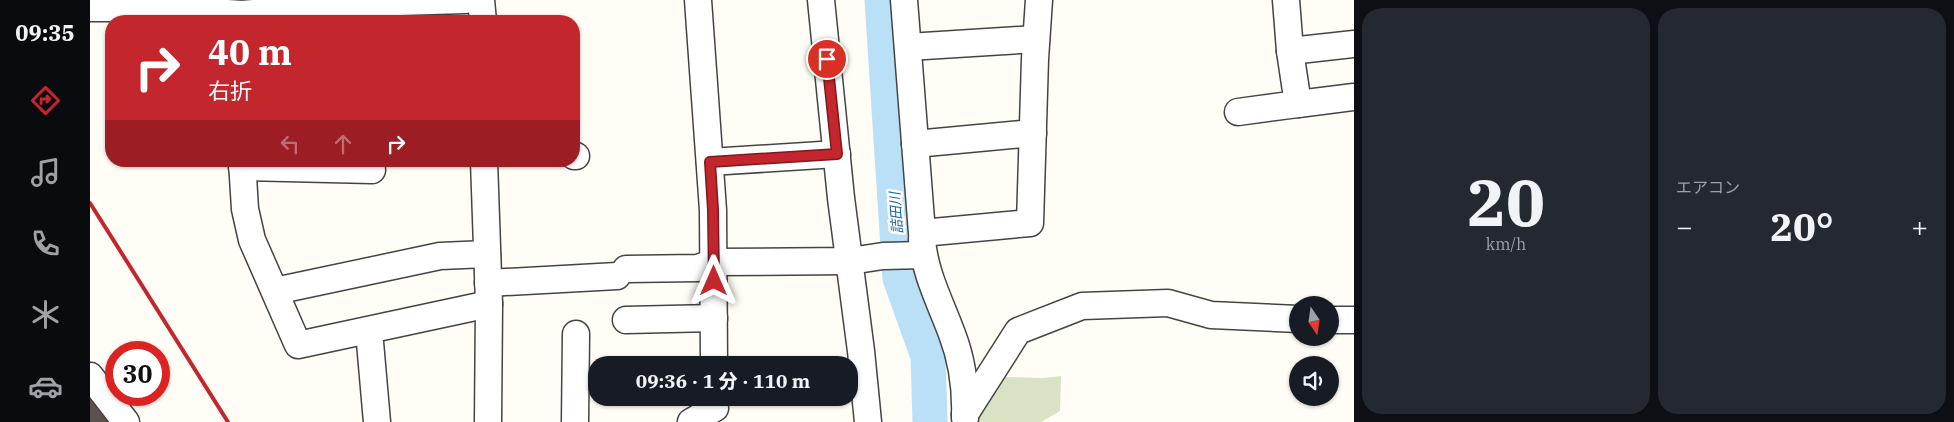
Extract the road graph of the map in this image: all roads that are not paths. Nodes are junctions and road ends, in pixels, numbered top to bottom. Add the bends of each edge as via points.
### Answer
1 (465, 0) edge
2 (481, 0) edge
3 (698, 0) edge
4 (821, 0) edge
5 (904, 0) edge
6 (1039, 0) edge
7 (1286, 0) edge
8 (136, 4) edge
9 (90, 8) edge
10 (220, 15) edge
11 (240, 15) edge
12 (306, 15) edge
13 (482, 15) edge
14 (1036, 39) junction
15 (1354, 44) edge
16 (908, 48) junction
17 (1290, 51) junction
18 (1354, 97) edge
19 (1298, 104) junction
20 (1238, 112) dead end
21 (1033, 133) junction
22 (915, 144) junction
23 (837, 154) junction
24 (710, 162) junction
25 (242, 167) edge
26 (307, 167) edge
27 (484, 167) edge
28 (372, 170) dead end
29 (922, 244) junction
30 (487, 254) junction
31 (850, 261) junction
32 (714, 262) junction
33 (275, 291) junction
34 (488, 293) junction
35 (714, 318) junction
36 (1289, 319) edge
37 (626, 320) dead end
38 (1339, 320) edge
39 (1354, 320) edge
40 (368, 331) junction
41 (576, 334) dead end
42 (714, 356) edge
43 (90, 376) edge
44 (715, 409) edge
45 (965, 418) edge
46 (126, 422) edge
47 (377, 422) edge
48 (488, 422) edge
49 (575, 422) edge
50 (692, 422) edge
51 (868, 422) edge

1 - 12 street via 367,3
2 - 13 street
3 - 24 street
4 - 23 street
5 - 16 street
6 - 14 street
7 - 17 street
8 - 9 street
8 - 10 street
11 - 12 street
14 - 16 street
14 - 21 street
15 - 17 street
16 - 22 street
17 - 19 street
18 - 19 street
19 - 20 street
21 - 22 street
21 - 29 street via 1030,223
22 - 29 street
23 - 24 street
23 - 31 street
24 - 32 street
25 - 33 street via 245,209 252,240
26 - 28 street
27 - 30 street
29 - 31 street via 883,256
29 - 45 street via 960,363
30 - 33 street via 440,256
30 - 34 street
31 - 32 street
31 - 51 street
32 - 34 street via 698,268 621,273
32 - 35 street
33 - 40 street via 298,345
34 - 40 street
34 - 48 street
35 - 37 street
35 - 42 street
36 - 45 street via 1211,315 1168,303 1082,306 1018,331
38 - 39 street
40 - 47 street
41 - 49 street
43 - 46 street
44 - 50 street

